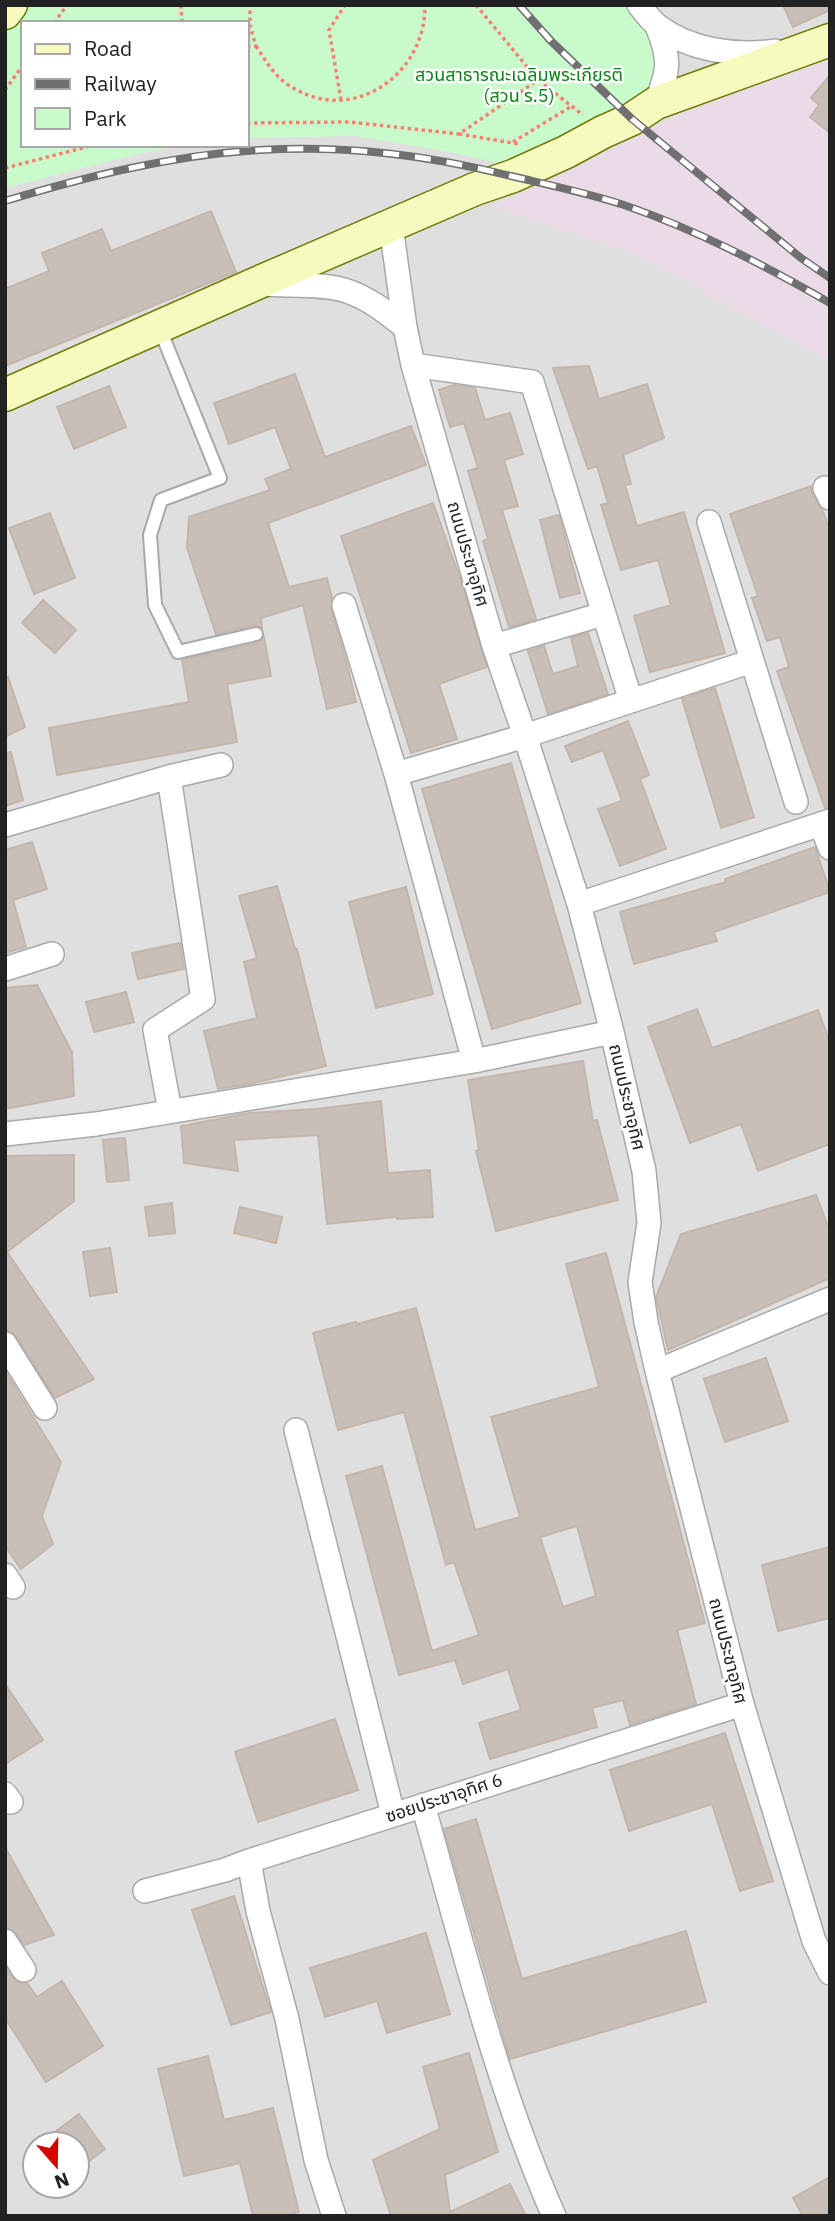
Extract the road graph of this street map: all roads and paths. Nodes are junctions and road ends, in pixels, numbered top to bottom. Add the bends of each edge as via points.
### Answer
1 (11, 5) edge
2 (67, 5) edge
3 (250, 5) edge
4 (345, 5) edge
5 (425, 5) edge
6 (477, 5) edge
7 (639, 5) edge
8 (5, 13) edge
9 (55, 21) edge
10 (657, 26) junction
11 (829, 42) edge
12 (256, 46) junction
13 (248, 47) edge
14 (21, 68) edge
15 (538, 80) junction
16 (5, 90) edge
17 (341, 100) junction
18 (656, 103) junction
19 (572, 106) junction
20 (248, 123) edge
21 (603, 132) junction
22 (459, 134) junction
23 (511, 143) junction
24 (523, 145) dead end
25 (87, 147) edge
26 (5, 169) edge
27 (391, 226) junction
28 (255, 284) junction
29 (159, 327) junction
30 (405, 327) junction
31 (414, 365) junction
32 (5, 395) edge
33 (709, 522) dead end
34 (344, 605) dead end
35 (603, 614) junction
36 (256, 634) dead end
37 (494, 646) junction
38 (752, 661) junction
39 (631, 701) junction
40 (525, 736) junction
41 (221, 765) dead end
42 (396, 775) junction
43 (169, 777) junction
44 (796, 802) dead end
45 (825, 823) edge
46 (5, 825) edge
47 (830, 848) edge
48 (579, 904) junction
49 (52, 954) dead end
50 (5, 969) edge
51 (612, 1032) junction
52 (474, 1061) junction
53 (170, 1111) junction
54 (5, 1134) edge
55 (830, 1299) edge
56 (5, 1344) edge
57 (657, 1371) junction
58 (45, 1408) dead end
59 (296, 1430) dead end
60 (741, 1704) junction
61 (423, 1805) junction
62 (393, 1815) junction
63 (249, 1861) junction
64 (145, 1891) dead end
65 (822, 1935) edge
66 (5, 1941) edge
67 (24, 1970) dead end
68 (830, 1973) edge
69 (334, 2216) edge
70 (554, 2216) edge

1 - 8 street
2 - 9 path
3 - 12 path
4 - 17 path via 329,30
5 - 17 path via 423,34 401,73 371,93
6 - 15 path
7 - 10 street
10 - 11 street via 708,49 747,54
10 - 18 street via 666,46 667,76
11 - 18 street
12 - 13 path
12 - 17 path via 271,70 296,90
14 - 16 path
15 - 19 path
15 - 22 path
18 - 21 street
19 - 21 path
19 - 23 path
20 - 22 path via 349,122
21 - 27 street via 513,176
22 - 23 path
23 - 24 path
25 - 26 path
27 - 28 street
27 - 30 street, ถนนประชาอุทิศ
28 - 29 street
28 - 30 street via 344,290 373,303
29 - 32 street
29 - 36 lane via 220,478 161,500 150,535 155,605 177,652
30 - 31 street, ถนนประชาอุทิศ
31 - 35 street via 532,382
31 - 37 street, ถนนประชาอุทิศ
33 - 38 street
34 - 42 street
35 - 37 street
35 - 39 street
37 - 40 street, ถนนประชาอุทิศ
38 - 39 street
38 - 44 street
39 - 40 street
40 - 42 street
40 - 48 street, ถนนประชาอุทิศ
41 - 43 street
42 - 52 street
43 - 46 street
43 - 53 street via 203,999 155,1030
45 - 47 street
45 - 48 street
48 - 51 street, ถนนประชาอุทิศ
49 - 50 street
51 - 52 street
51 - 57 street, ถนนประชาอุทิศ via 644,1171 649,1223 640,1282
52 - 53 street
53 - 54 street
55 - 57 street
56 - 58 street
57 - 60 street, ถนนประชาอุทิศ
59 - 62 street
60 - 61 street, ซอยประชาอุทิศ 6
60 - 65 street, ถนนประชาอุทิศ
61 - 62 street, ซอยประชาอุทิศ 6
61 - 70 street via 489,2040
62 - 63 street, ซอยประชาอุทิศ 6
63 - 64 street, ซอยประชาอุทิศ 6
63 - 69 street via 316,2161
65 - 68 street, ถนนประชาอุทิศ
66 - 67 street

